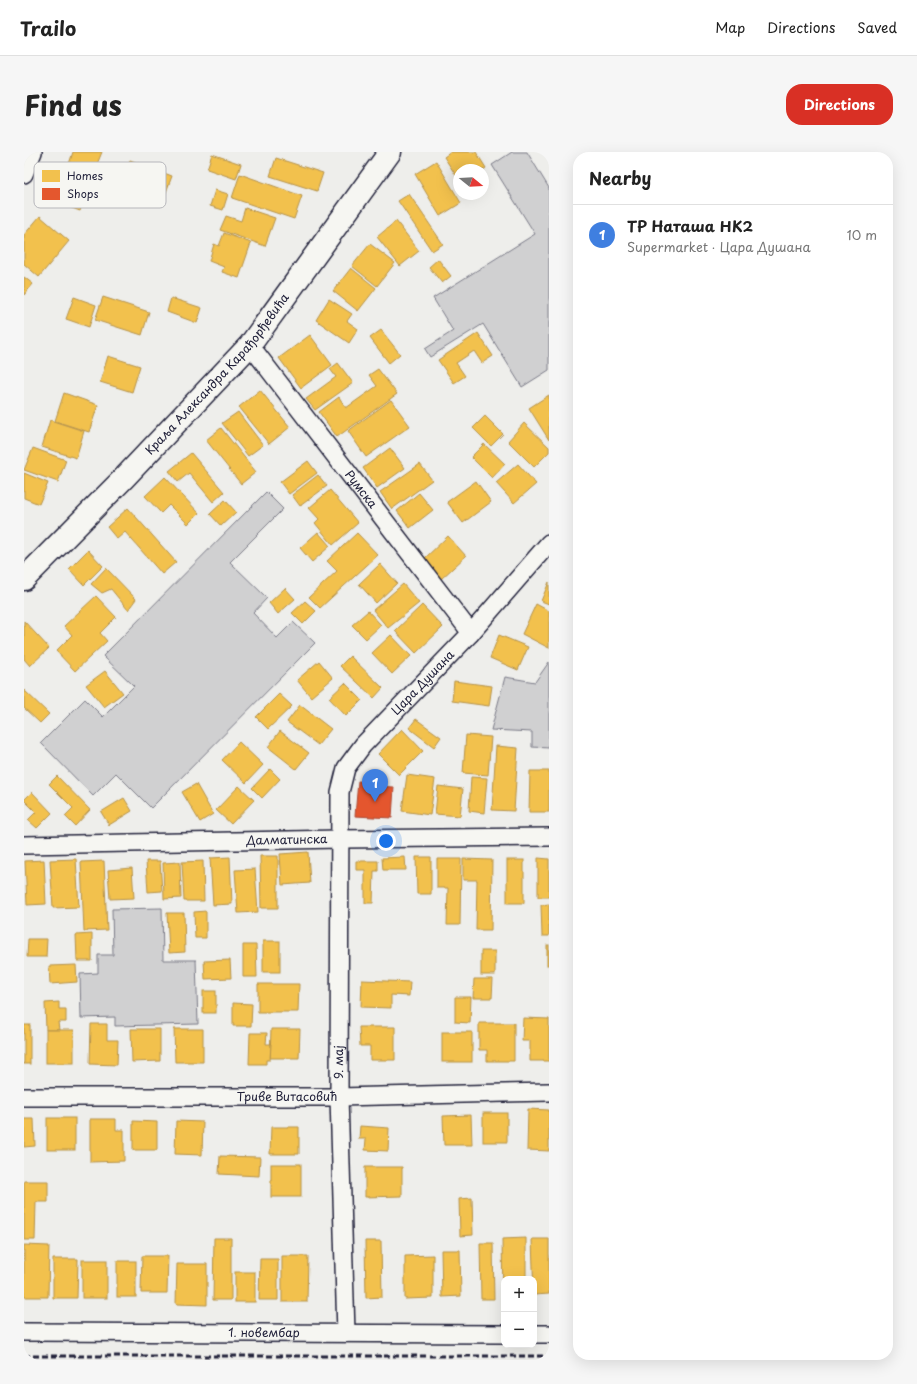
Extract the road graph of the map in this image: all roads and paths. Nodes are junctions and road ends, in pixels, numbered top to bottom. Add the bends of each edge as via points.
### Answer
1 (33, 152) edge
2 (390, 152) edge
3 (24, 174) edge
4 (250, 345) junction
5 (549, 543) edge
6 (24, 579) edge
7 (471, 633) junction
8 (549, 838) edge
9 (340, 839) junction
10 (24, 845) edge
11 (549, 1092) edge
12 (24, 1096) edge
13 (340, 1097) junction
14 (24, 1332) edge
15 (346, 1333) junction
16 (501, 1334) edge
17 (537, 1334) edge
18 (549, 1334) edge

1 - 3 street
2 - 4 street, Краља Александра Карађорђевића
4 - 6 street, Краља Александра Карађорђевића
4 - 7 street, Румска
5 - 7 street, Цара Душана
7 - 9 street, Цара Душана via 363,745 346,768 340,792
8 - 9 street, Далматинска
9 - 10 street, Далматинска
9 - 13 street, 9. мај
11 - 13 street, Триве Витасовић
12 - 13 street, Триве Витасовић
13 - 15 street, 9. мај
14 - 15 street, 1. новембар
15 - 16 street, 1. новембар
17 - 18 street

